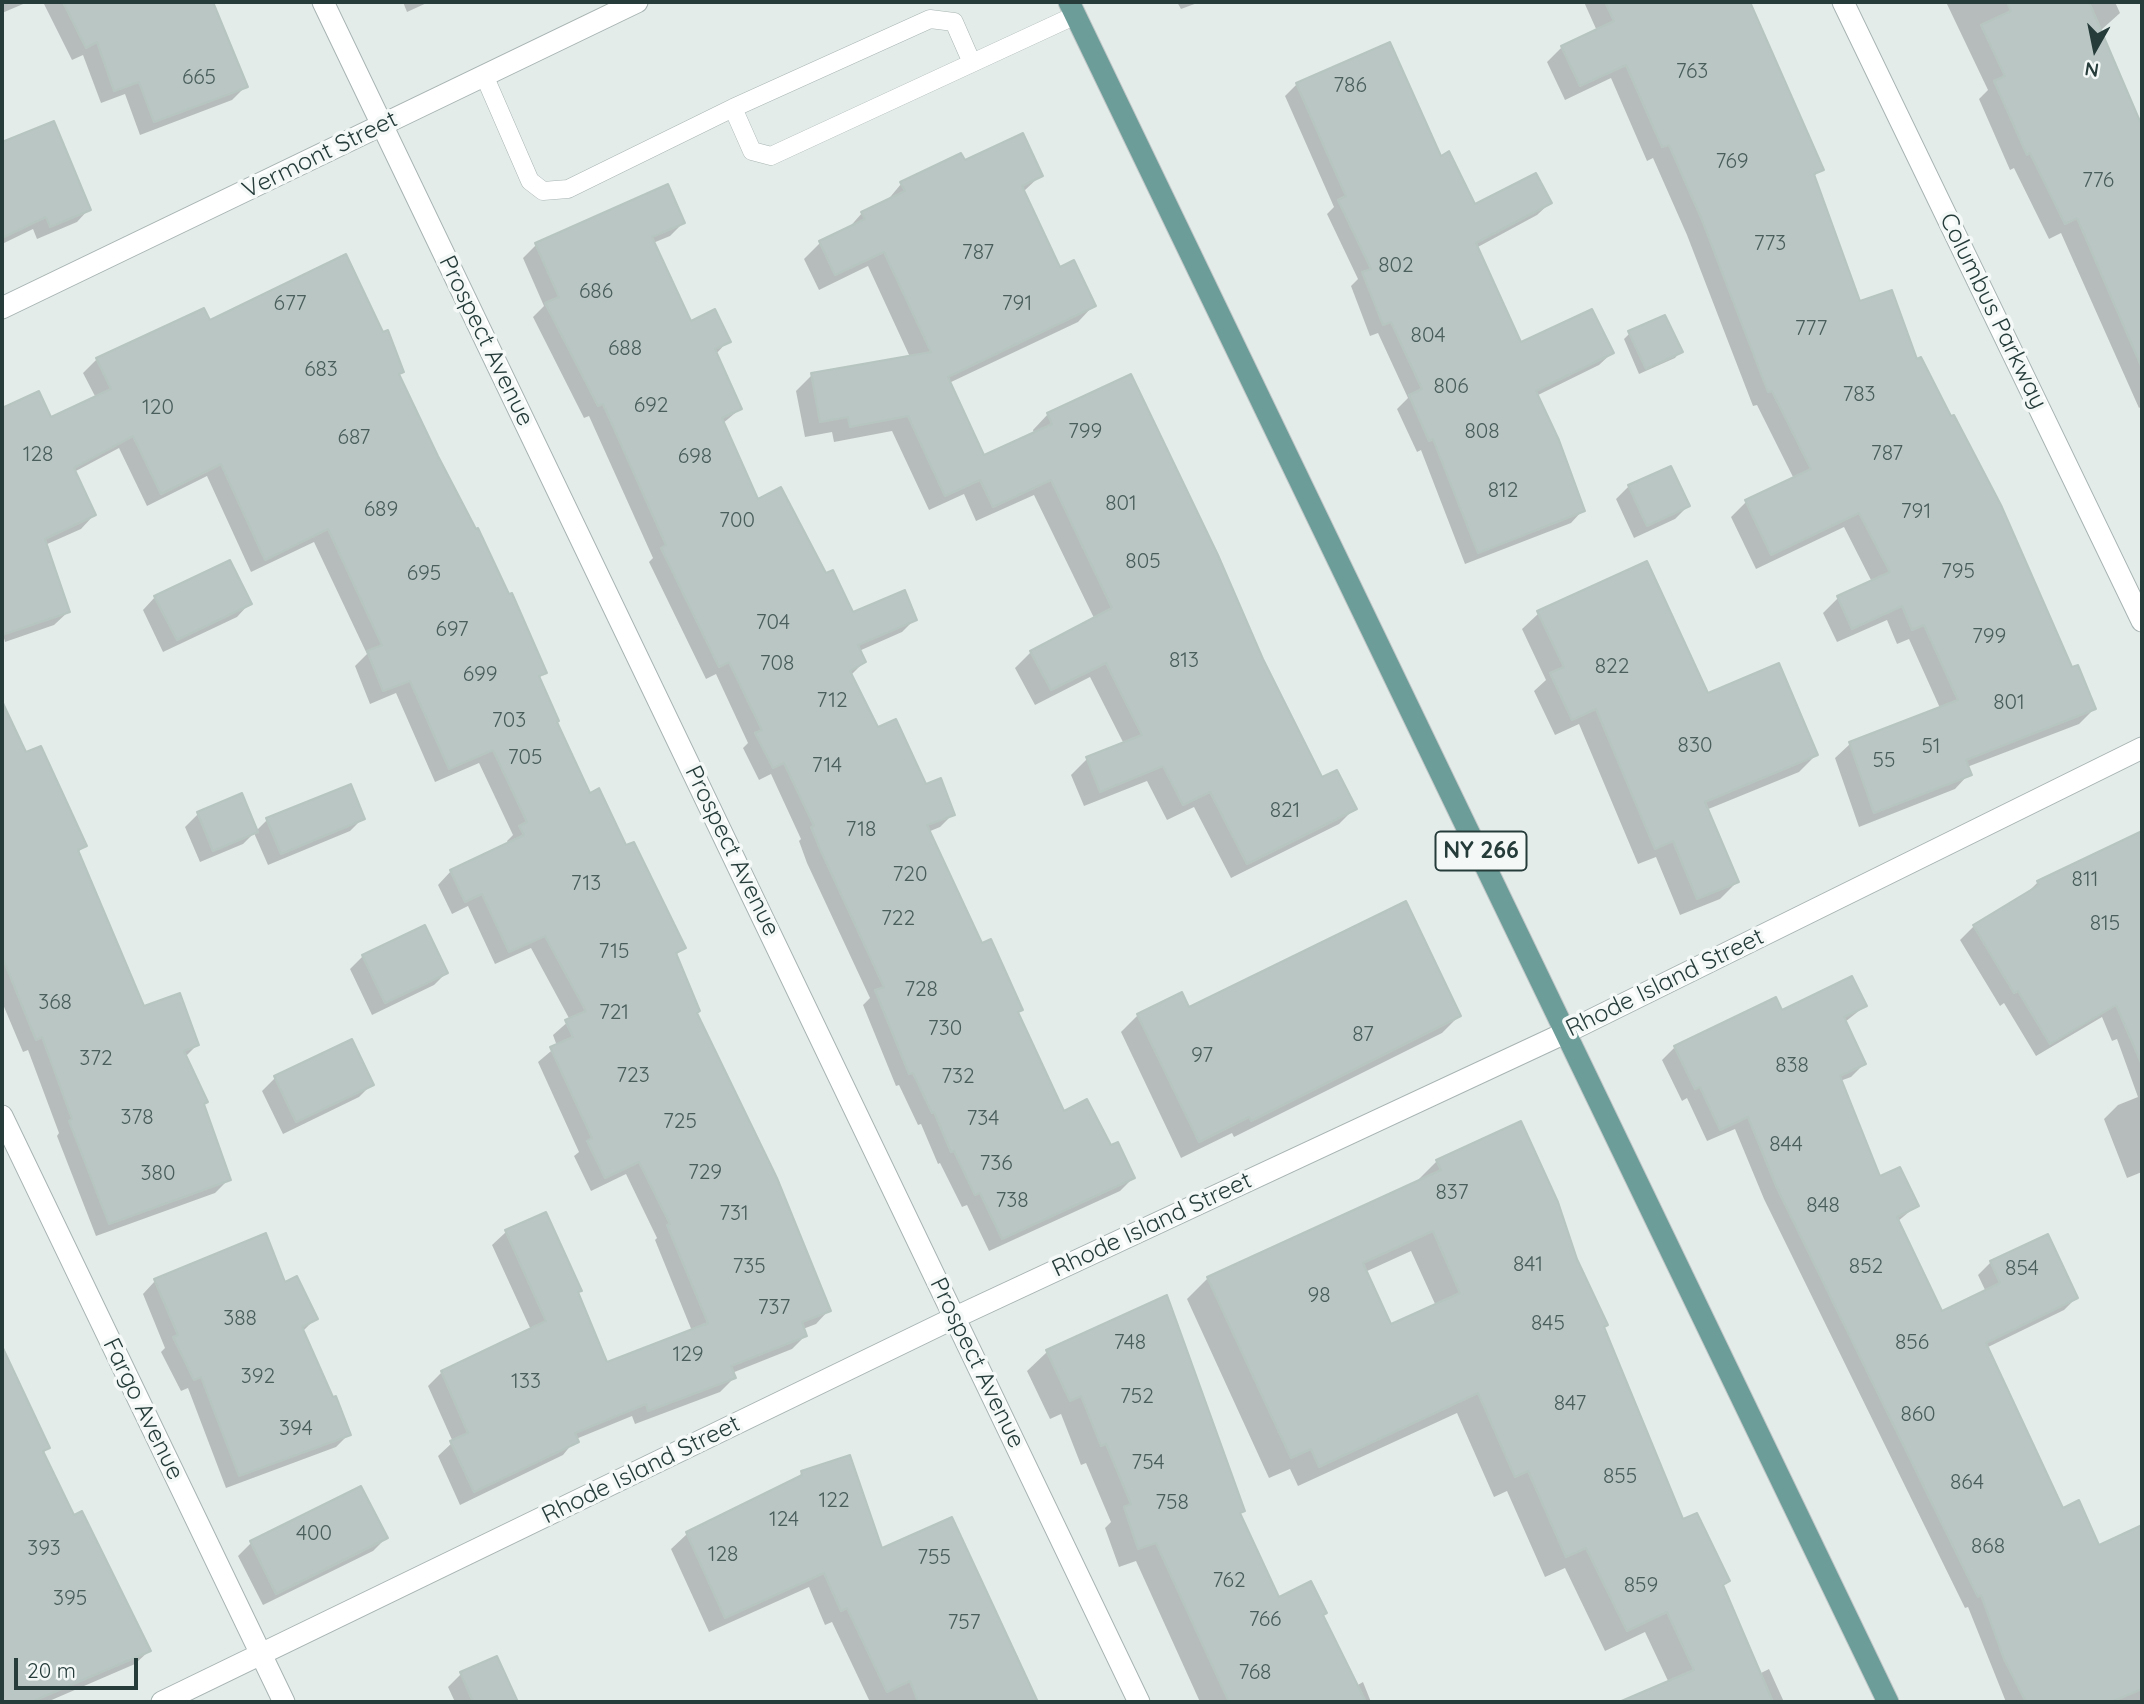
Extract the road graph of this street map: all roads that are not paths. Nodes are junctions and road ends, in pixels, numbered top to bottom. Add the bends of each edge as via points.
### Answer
1 (323, 2) edge
2 (638, 2) edge
3 (1843, 2) edge
4 (1072, 8) edge
5 (972, 63) junction
6 (484, 75) junction
7 (733, 108) junction
8 (382, 125) junction
9 (2, 307) edge
10 (2142, 621) edge
11 (2142, 748) edge
12 (1567, 1032) junction
13 (2, 1116) edge
14 (956, 1317) junction
15 (261, 1655) junction
16 (162, 1702) edge
17 (284, 1702) edge
18 (1139, 1702) edge
19 (1888, 1702) edge

1 - 8 street, Prospect Avenue
2 - 6 street, Vermont Street
3 - 10 street, Columbus Parkway
4 - 5 lane
4 - 12 main road, NY 266
5 - 7 lane via 954,22 930,19
5 - 7 lane via 771,156 752,151
6 - 7 lane via 530,181 542,191 568,189
6 - 8 street, Vermont Street
8 - 9 street, Vermont Street
8 - 14 street, Prospect Avenue
11 - 12 street, Rhode Island Street
12 - 14 street, Rhode Island Street
12 - 19 main road, NY 266
13 - 15 street, Fargo Avenue
14 - 15 street, Rhode Island Street
14 - 18 street, Prospect Avenue
15 - 16 street, Rhode Island Street
15 - 17 street, Fargo Avenue

